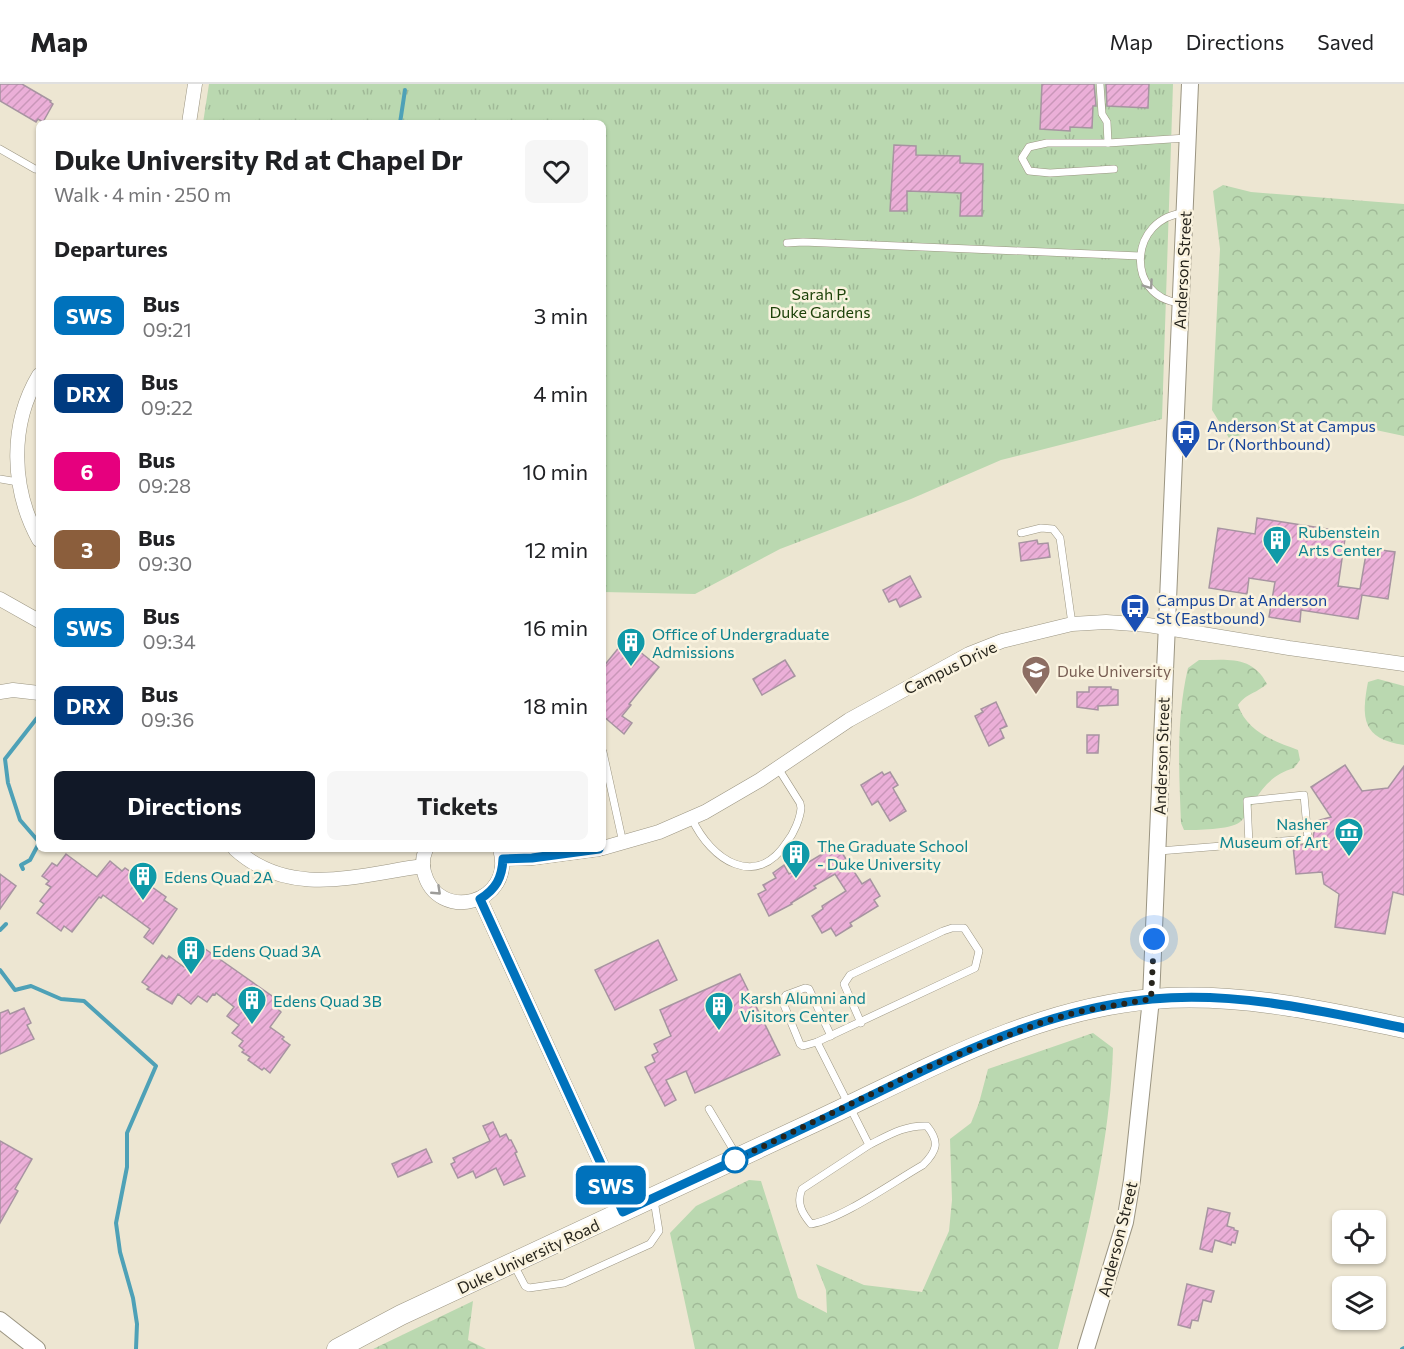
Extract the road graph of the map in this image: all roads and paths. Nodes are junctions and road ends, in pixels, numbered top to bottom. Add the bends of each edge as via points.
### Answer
1 (195, 84) edge
2 (1100, 84) edge
3 (1190, 84) edge
4 (189, 120) edge
5 (1187, 138) junction
6 (1107, 143) junction
7 (0, 149) edge
8 (1114, 169) dead end
9 (35, 170) dead end
10 (1185, 213) junction
11 (787, 243) dead end
12 (1140, 256) junction
13 (1181, 303) junction
14 (36, 380) edge
15 (0, 479) edge
16 (18, 482) junction
17 (36, 533) edge
18 (1021, 533) dead end
19 (0, 598) edge
20 (36, 619) edge
21 (1072, 624) junction
22 (1166, 628) junction
23 (1404, 664) edge
24 (0, 692) edge
25 (36, 693) edge
26 (606, 766) edge
27 (778, 767) junction
28 (692, 819) junction
29 (623, 843) junction
30 (1250, 844) junction
31 (606, 847) edge
32 (1156, 851) junction
33 (240, 852) edge
34 (425, 852) edge
35 (576, 852) edge
36 (502, 854) edge
37 (423, 866) junction
38 (480, 899) junction
39 (1151, 999) junction
40 (861, 1023) junction
41 (1404, 1028) edge
42 (831, 1036) junction
43 (817, 1042) junction
44 (850, 1105) junction
45 (710, 1109) dead end
46 (870, 1145) junction
47 (738, 1158) junction
48 (654, 1198) junction
49 (623, 1212) junction
50 (513, 1263) junction
51 (0, 1320) edge
52 (37, 1349) edge
53 (337, 1349) edge
54 (1086, 1349) edge

1 - 4 street
2 - 6 lane
3 - 5 street, Anderson Street
5 - 6 lane
5 - 10 street, Anderson Street
6 - 8 lane via 1047,143 1029,147 1022,158 1029,171
7 - 9 lane
10 - 12 lane via 1172,214 1155,224 1144,239
10 - 13 street, Anderson Street
11 - 12 lane
12 -> 13 lane via 1150,288 1165,301
13 - 22 street, Anderson Street
14 - 16 street via 17,437
15 - 16 lane
16 - 17 street
18 - 21 lane via 1053,529 1060,538
19 - 20 street
21 - 22 street, Campus Drive via 1106,622
21 - 27 street, Campus Drive via 1002,641 969,654 849,720
22 - 23 street, Campus Drive
22 - 32 street, Anderson Street
24 - 25 street
26 - 29 lane
27 - 28 street, Campus Drive
27 - 28 lane via 800,803 801,812 791,837 771,860 743,867 726,861
28 - 29 street, Campus Drive
29 - 31 street, Campus Drive
30 - 30 lane via 1308,839 1304,795 1247,801
30 - 32 lane
32 - 39 street, Anderson Street
33 - 37 street via 270,872 298,879 332,879
34 - 37 street
35 - 36 street via 532,858
36 - 38 street via 498,883
37 -> 38 street via 430,884 443,897 455,902
38 - 49 street
39 - 41 main road, Duke University Road via 1241,999
39 - 44 main road, Duke University Road via 1043,1022 921,1070
39 - 54 street, Anderson Street via 1125,1222
40 - 40 lane via 975,968 979,951 964,928 943,931 850,975 844,984
40 - 42 lane
42 - 43 lane
42 - 43 lane via 809,989 786,995 784,1005 800,1044
43 - 44 lane
44 - 46 lane
44 - 47 main road, Duke University Road
45 - 47 lane
46 - 46 lane via 802,1189 799,1204 811,1224 839,1214 923,1165 933,1156 935,1136 927,1126 915,1125
47 - 48 main road, Duke University Road
48 - 49 main road, Duke University Road
48 - 50 lane via 659,1231 650,1244 564,1283 537,1288 525,1286
49 - 50 main road, Duke University Road
50 - 53 main road, Duke University Road
51 - 52 street

